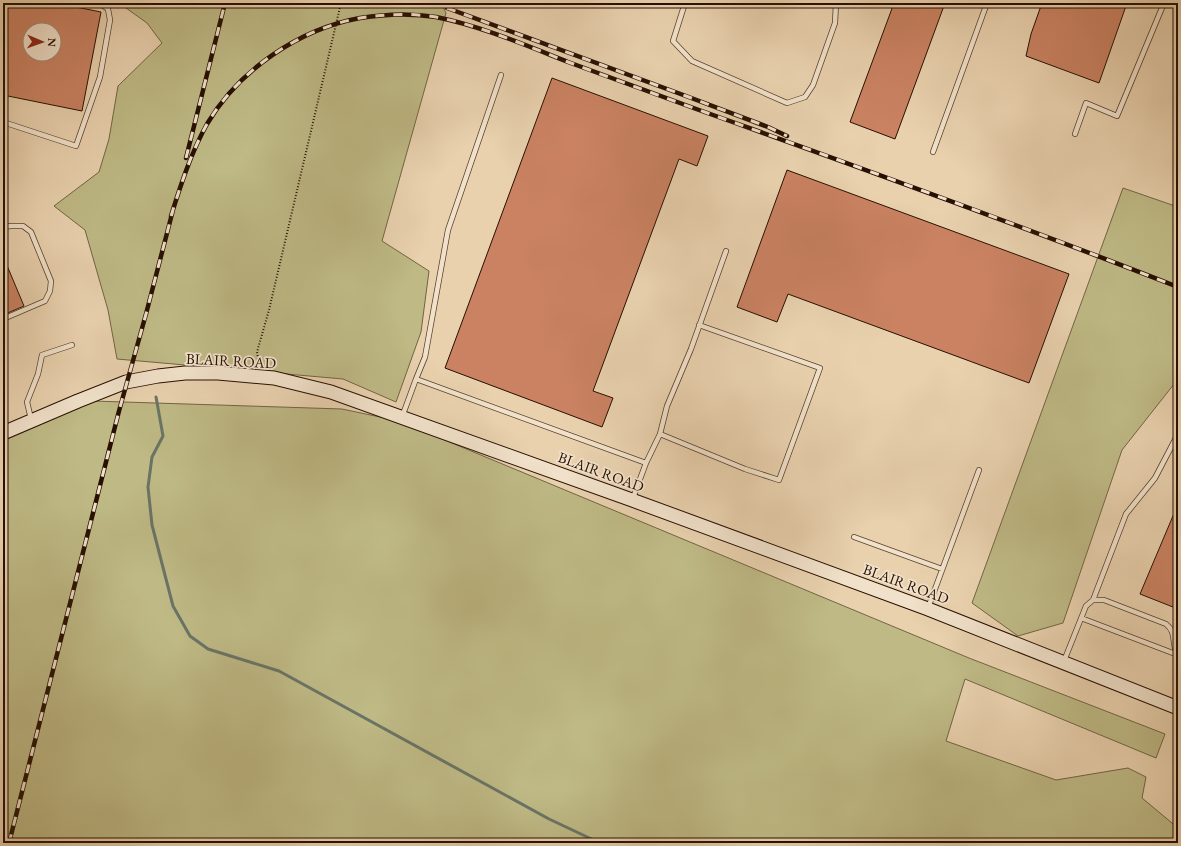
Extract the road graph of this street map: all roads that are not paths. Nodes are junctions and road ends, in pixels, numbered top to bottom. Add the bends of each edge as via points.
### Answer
1 (99, 3) edge
2 (685, 3) edge
3 (836, 3) edge
4 (987, 3) edge
5 (1164, 3) edge
6 (501, 75) dead end
7 (3, 122) edge
8 (1075, 134) dead end
9 (933, 152) dead end
10 (3, 228) edge
11 (726, 251) dead end
12 (3, 319) edge
13 (699, 324) junction
14 (72, 345) dead end
15 (416, 379) junction
16 (402, 417) junction
17 (31, 421) junction
18 (3, 433) edge
19 (660, 434) junction
20 (1178, 434) edge
21 (646, 462) junction
22 (979, 470) dead end
23 (632, 500) junction
24 (854, 537) dead end
25 (942, 569) junction
26 (1093, 600) junction
27 (928, 609) junction
28 (1082, 618) junction
29 (1178, 655) edge
30 (1064, 662) junction
31 (1178, 708) edge

1 - 7 lane via 108,9 110,20 100,77 76,146
2 - 3 lane via 673,41 692,61 787,102 805,97 813,85 835,23
4 - 9 lane
5 - 8 lane via 1117,116 1086,103
6 - 15 lane via 448,230 425,357
10 - 12 lane via 23,226 31,232 51,281 45,301
11 - 13 lane
13 - 19 lane via 667,406
13 - 19 lane via 820,368 779,480
14 - 17 lane via 42,355 27,402
15 - 16 lane
15 - 21 lane
16 - 17 street, BLAIR ROAD via 331,392 274,378 185,373 126,382
16 - 23 street, BLAIR ROAD
17 - 18 street, BLAIR ROAD
19 - 21 lane
20 - 26 lane via 1155,478 1126,514
21 - 23 lane
22 - 25 lane
23 - 27 street, BLAIR ROAD
24 - 25 lane
25 - 27 lane
26 - 28 lane via 1086,606
26 - 29 lane via 1104,600 1166,624 1171,629 1174,649
27 - 30 street, BLAIR ROAD
28 - 29 lane
28 - 30 lane
30 - 31 street, BLAIR ROAD

